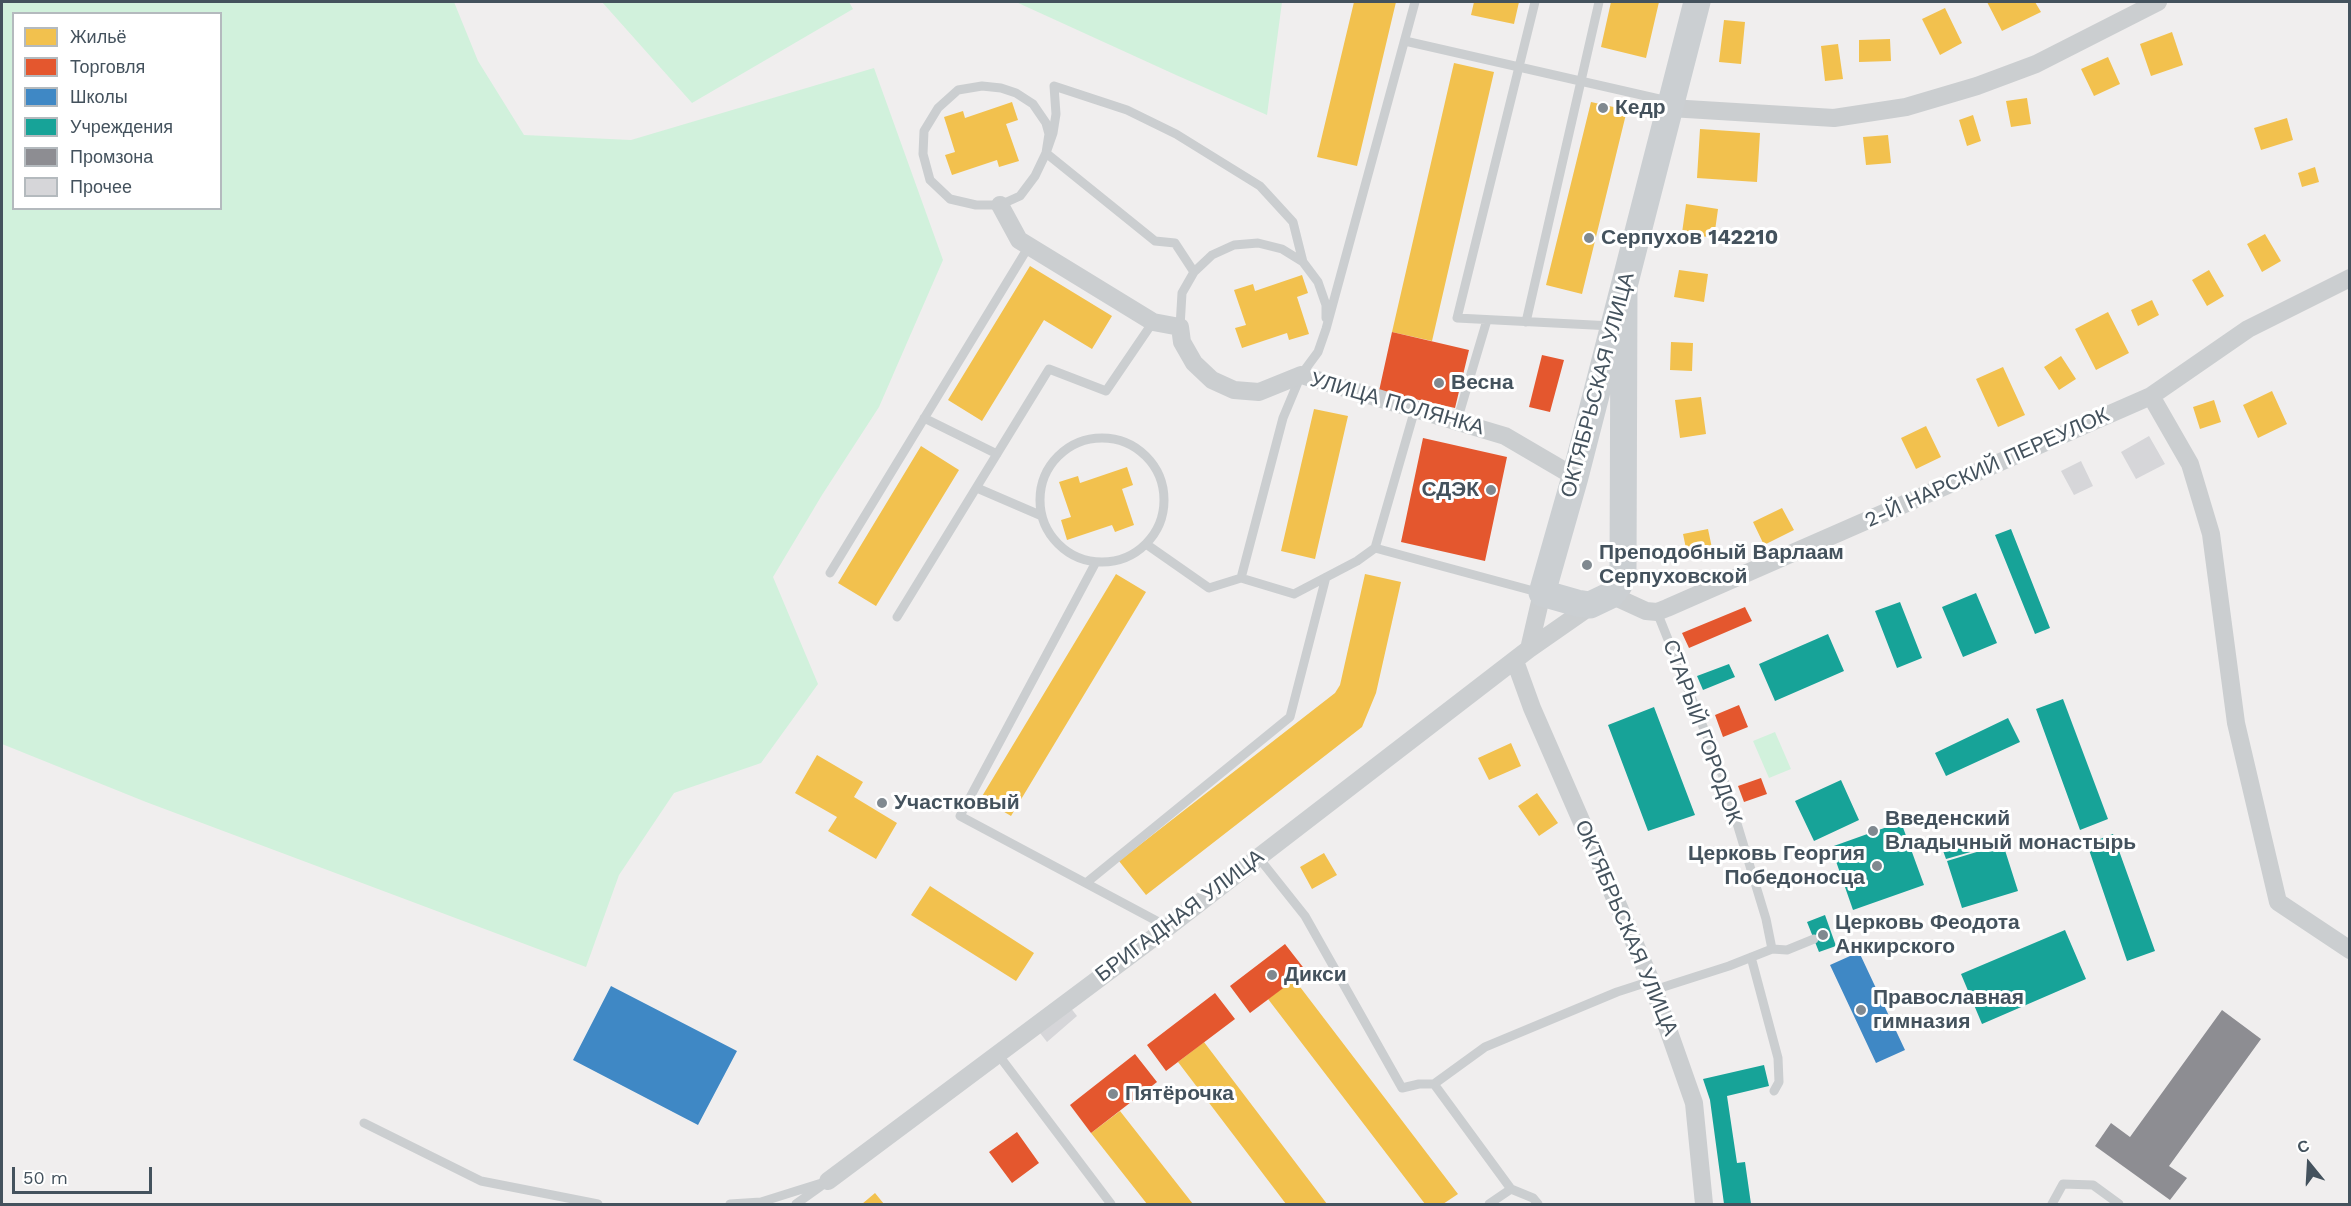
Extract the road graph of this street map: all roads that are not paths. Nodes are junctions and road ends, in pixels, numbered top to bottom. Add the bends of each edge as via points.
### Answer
1 (1415, 2) edge
2 (1535, 2) edge
3 (1599, 2) edge
4 (1697, 2) edge
5 (2158, 2) edge
6 (1404, 41) junction
7 (1519, 67) junction
8 (1581, 81) junction
9 (1671, 105) junction
10 (1046, 153) junction
11 (1000, 205) junction
12 (1029, 246) junction
13 (1303, 262) junction
14 (1194, 272) junction
15 (2349, 279) edge
16 (1624, 287) junction
17 (1487, 320) junction
18 (1153, 322) junction
19 (1526, 322) junction
20 (1614, 326) junction
21 (1179, 327) junction
22 (1326, 329) junction
23 (1300, 375) junction
24 (2151, 396) junction
25 (1415, 409) junction
26 (924, 418) junction
27 (1457, 421) junction
28 (997, 454) junction
29 (1575, 477) junction
30 (976, 488) junction
31 (1042, 516) junction
32 (1146, 544) junction
33 (1375, 548) junction
34 (1096, 562) junction
35 (830, 573) dead end
36 (1326, 577) junction
37 (1240, 578) junction
38 (1542, 593) junction
39 (1603, 599) junction
40 (1657, 612) junction
41 (897, 617) dead end
42 (1522, 655) junction
43 (1258, 857) junction
44 (1086, 883) junction
45 (1168, 927) junction
46 (1814, 939) dead end
47 (1772, 949) junction
48 (2349, 950) edge
49 (1750, 957) junction
50 (1652, 985) junction
51 (997, 1053) junction
52 (1434, 1084) junction
53 (1774, 1090) dead end
54 (364, 1123) dead end
55 (828, 1181) junction
56 (1511, 1189) junction
57 (598, 1204) edge
58 (730, 1204) edge
59 (796, 1204) edge
60 (1111, 1204) edge
61 (1489, 1204) edge
62 (1538, 1204) edge
63 (1704, 1204) edge
64 (2052, 1204) edge
65 (2119, 1204) edge

1 - 6 lane
2 - 7 lane
3 - 8 lane
4 - 9 street, ОКТЯБРЬСКАЯ УЛИЦА
5 - 9 street via 2036,64 1906,107 1834,118
6 - 7 lane
6 - 22 lane
7 - 8 lane
7 - 17 lane via 1457,318
8 - 9 lane
8 - 19 lane
9 - 16 street, ОКТЯБРЬСКАЯ УЛИЦА
10 - 11 lane via 1020,196
10 - 11 lane via 1046,123 1033,104 1016,93 982,86 958,90 938,108 924,131 923,154 930,180 950,199
10 - 13 lane via 1056,114 1054,86 1127,110 1176,134 1260,186 1293,222
10 - 14 lane via 1155,241 1175,243
11 - 12 street via 1018,240
12 - 18 street
12 - 26 lane
13 - 14 lane via 1282,249 1258,243 1234,245 1212,255
13 - 22 lane via 1318,282 1326,305
14 - 21 lane via 1182,293
15 - 24 street, 2-Й НАРСКИЙ ПЕРЕУЛОК via 2248,330
16 - 20 street, ОКТЯБРЬСКАЯ УЛИЦА
16 - 39 street via 1623,572 1618,585
17 - 19 lane
17 - 27 lane
18 - 21 street
18 - 28 lane via 1106,391 1049,369
19 - 20 lane
20 - 29 street, ОКТЯБРЬСКАЯ УЛИЦА
21 - 23 street, УЛИЦА ПОЛЯНКА via 1194,363 1212,380 1234,390 1259,392
22 - 23 lane via 1318,352
23 - 25 street, УЛИЦА ПОЛЯНКА
23 - 37 lane via 1283,418
24 - 40 street, 2-Й НАРСКИЙ ПЕРЕУЛОК
24 - 48 street via 2190,464 2211,534 2236,723 2278,902
25 - 27 street, УЛИЦА ПОЛЯНКА
25 - 33 lane
26 - 28 lane
26 - 35 lane
27 - 29 street, УЛИЦА ПОЛЯНКА via 1505,436
28 - 30 lane
29 - 38 street, ОКТЯБРЬСКАЯ УЛИЦА
30 - 31 lane
30 - 41 lane
31 - 32 lane via 1041,487 1049,468 1063,452 1081,442 1101,438 1120,441 1138,450 1152,464 1161,482 1161,521
31 - 34 lane via 1058,545 1076,557
32 - 34 lane via 1117,561
32 - 37 lane via 1209,588
33 - 36 lane
33 - 38 lane
34 - 44 lane via 960,816
36 - 37 lane via 1294,594
36 - 44 lane via 1290,717
38 - 39 street via 1577,603
38 - 42 street
39 - 40 street
39 - 42 street, БРИГАДНАЯ УЛИЦА
40 - 47 lane, СТАРЫЙ ГОРОДОК via 1722,774
42 - 43 street, БРИГАДНАЯ УЛИЦА
42 - 50 street, ОКТЯБРЬСКАЯ УЛИЦА via 1532,708
43 - 45 street, БРИГАДНАЯ УЛИЦА
43 - 52 lane via 1305,916 1402,1088
44 - 45 lane
45 - 51 street, БРИГАДНАЯ УЛИЦА
46 - 47 lane via 1787,950
47 - 49 lane
49 - 50 lane
49 - 53 lane via 1779,1058 1779,1082
50 - 52 lane via 1617,992 1485,1047
50 - 63 street, ОКТЯБРЬСКАЯ УЛИЦА via 1694,1103
51 - 55 street, БРИГАДНАЯ УЛИЦА
51 - 60 lane
52 - 56 lane
54 - 57 lane via 480,1181
55 - 58 lane via 761,1202
55 - 59 lane
56 - 61 lane
56 - 62 lane
64 - 65 lane via 2063,1184 2093,1185

